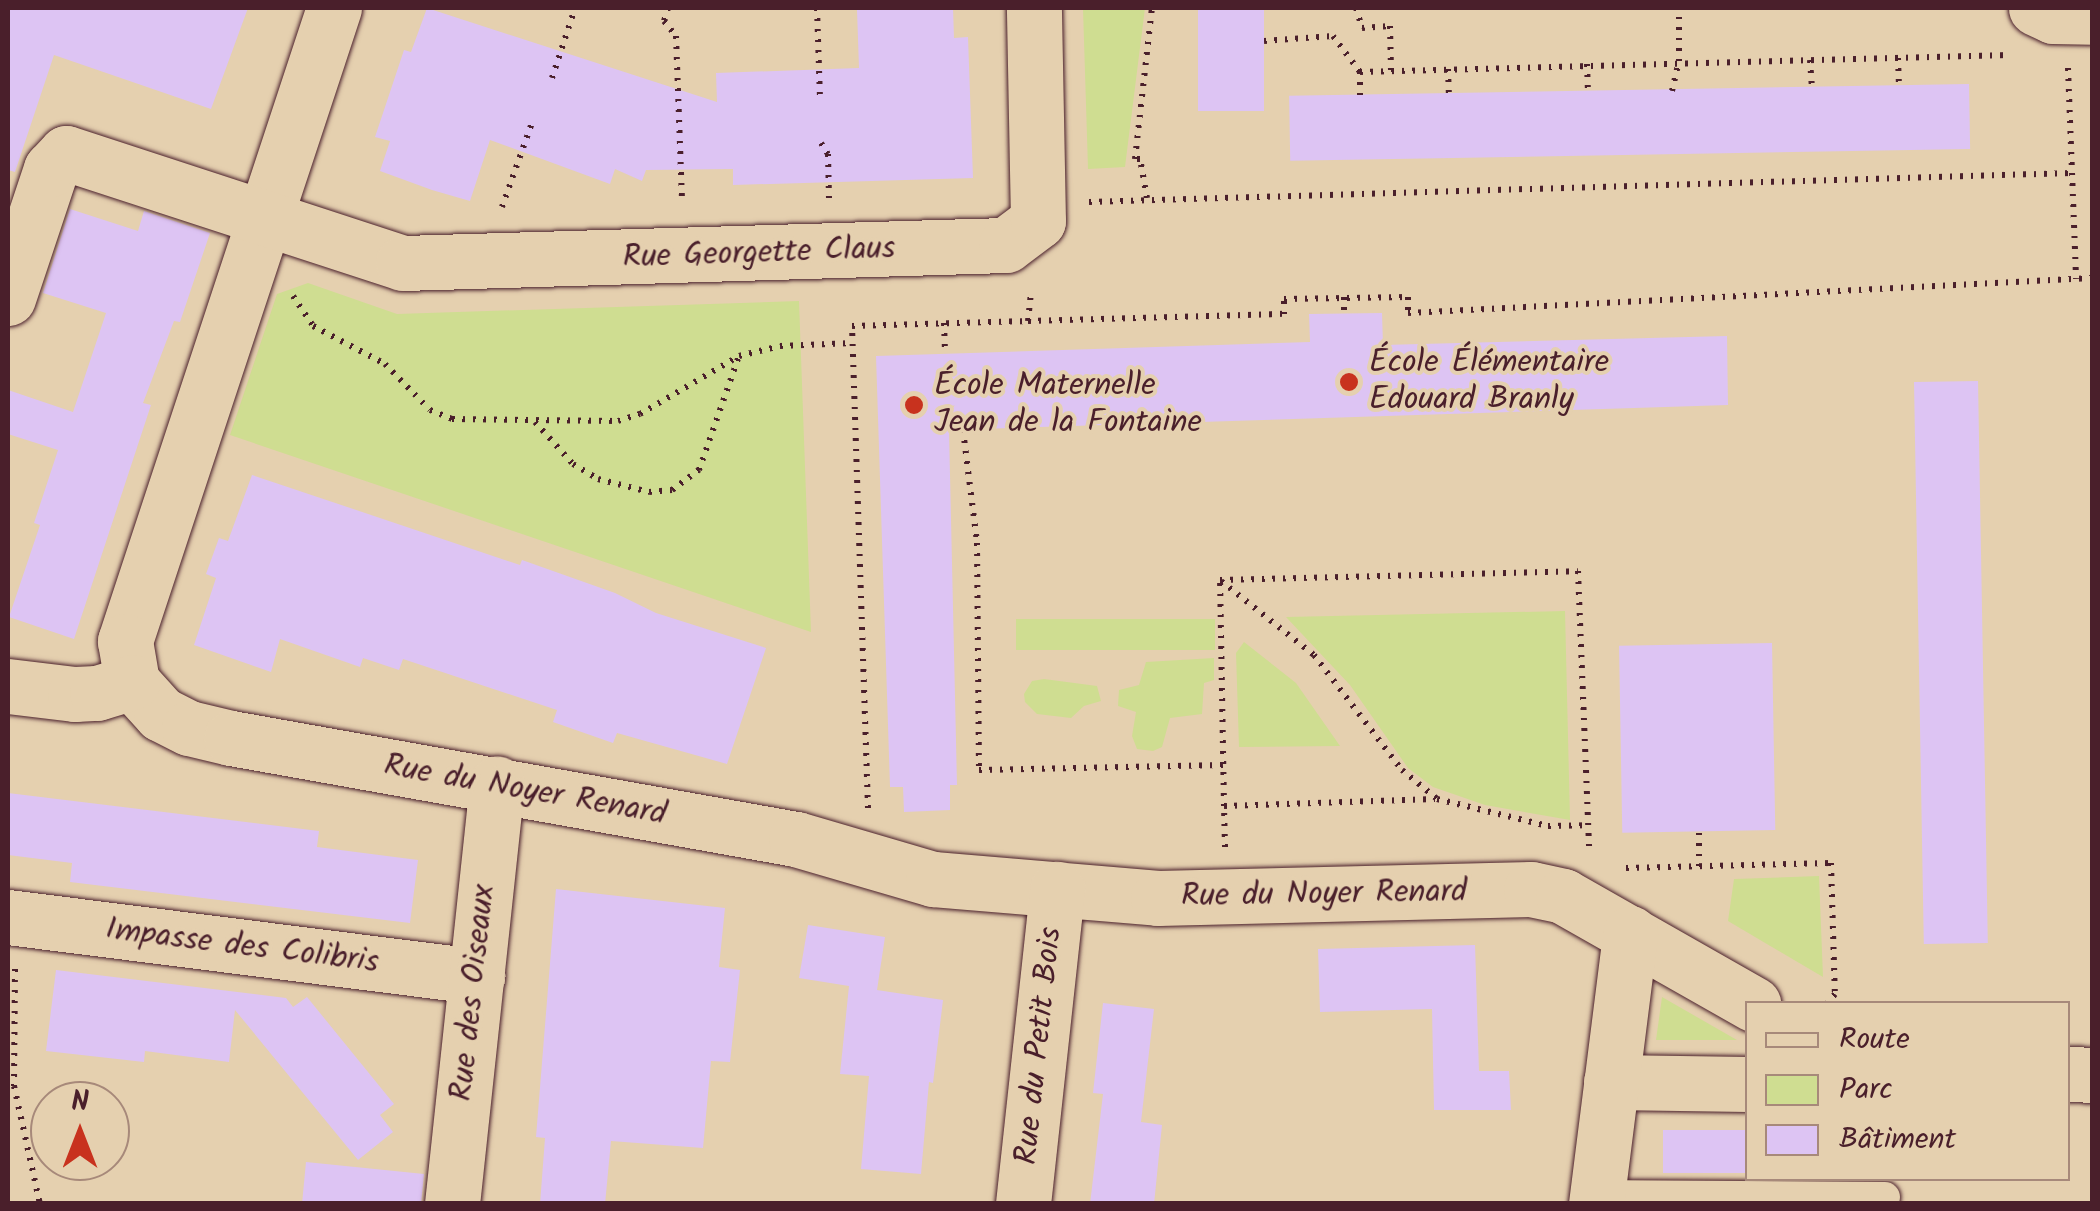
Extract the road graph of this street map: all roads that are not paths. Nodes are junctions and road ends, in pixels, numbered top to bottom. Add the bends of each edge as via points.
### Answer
1 (334, 8) edge
2 (1034, 8) edge
3 (2031, 31) edge
4 (2080, 35) edge
5 (264, 220) junction
6 (8, 298) edge
7 (132, 682) junction
8 (8, 686) edge
9 (497, 783) junction
10 (1057, 889) junction
11 (13, 918) edge
12 (1630, 932) junction
13 (477, 976) junction
14 (1748, 1001) edge
15 (1611, 1082) junction
16 (1745, 1084) edge
17 (1885, 1197) dead end
18 (1597, 1199) edge
19 (452, 1204) edge
20 (1023, 1204) edge

1 - 5 street
2 - 5 street, Rue Georgette Claus via 1038,221 1006,245 403,263
3 - 4 street via 2053,16
5 - 6 street, Rue Georgette Claus via 66,153 51,168
5 - 7 street via 132,618 124,652
7 - 8 street via 97,693
7 - 9 street, Rue du Noyer Renard via 161,714 189,728 450,780
9 - 10 street, Rue du Noyer Renard via 796,840 933,878
9 - 13 street, Rue des Oiseaux
10 - 12 street, Rue du Noyer Renard via 1210,899 1531,889 1563,896
10 - 20 street, Rue du Petit Bois
11 - 13 street, Impasse des Colibris
12 - 14 street, Rue du Noyer Renard
12 - 15 street
13 - 19 street, Rue des Oiseaux
15 - 16 street
15 - 18 street
17 - 18 lane

